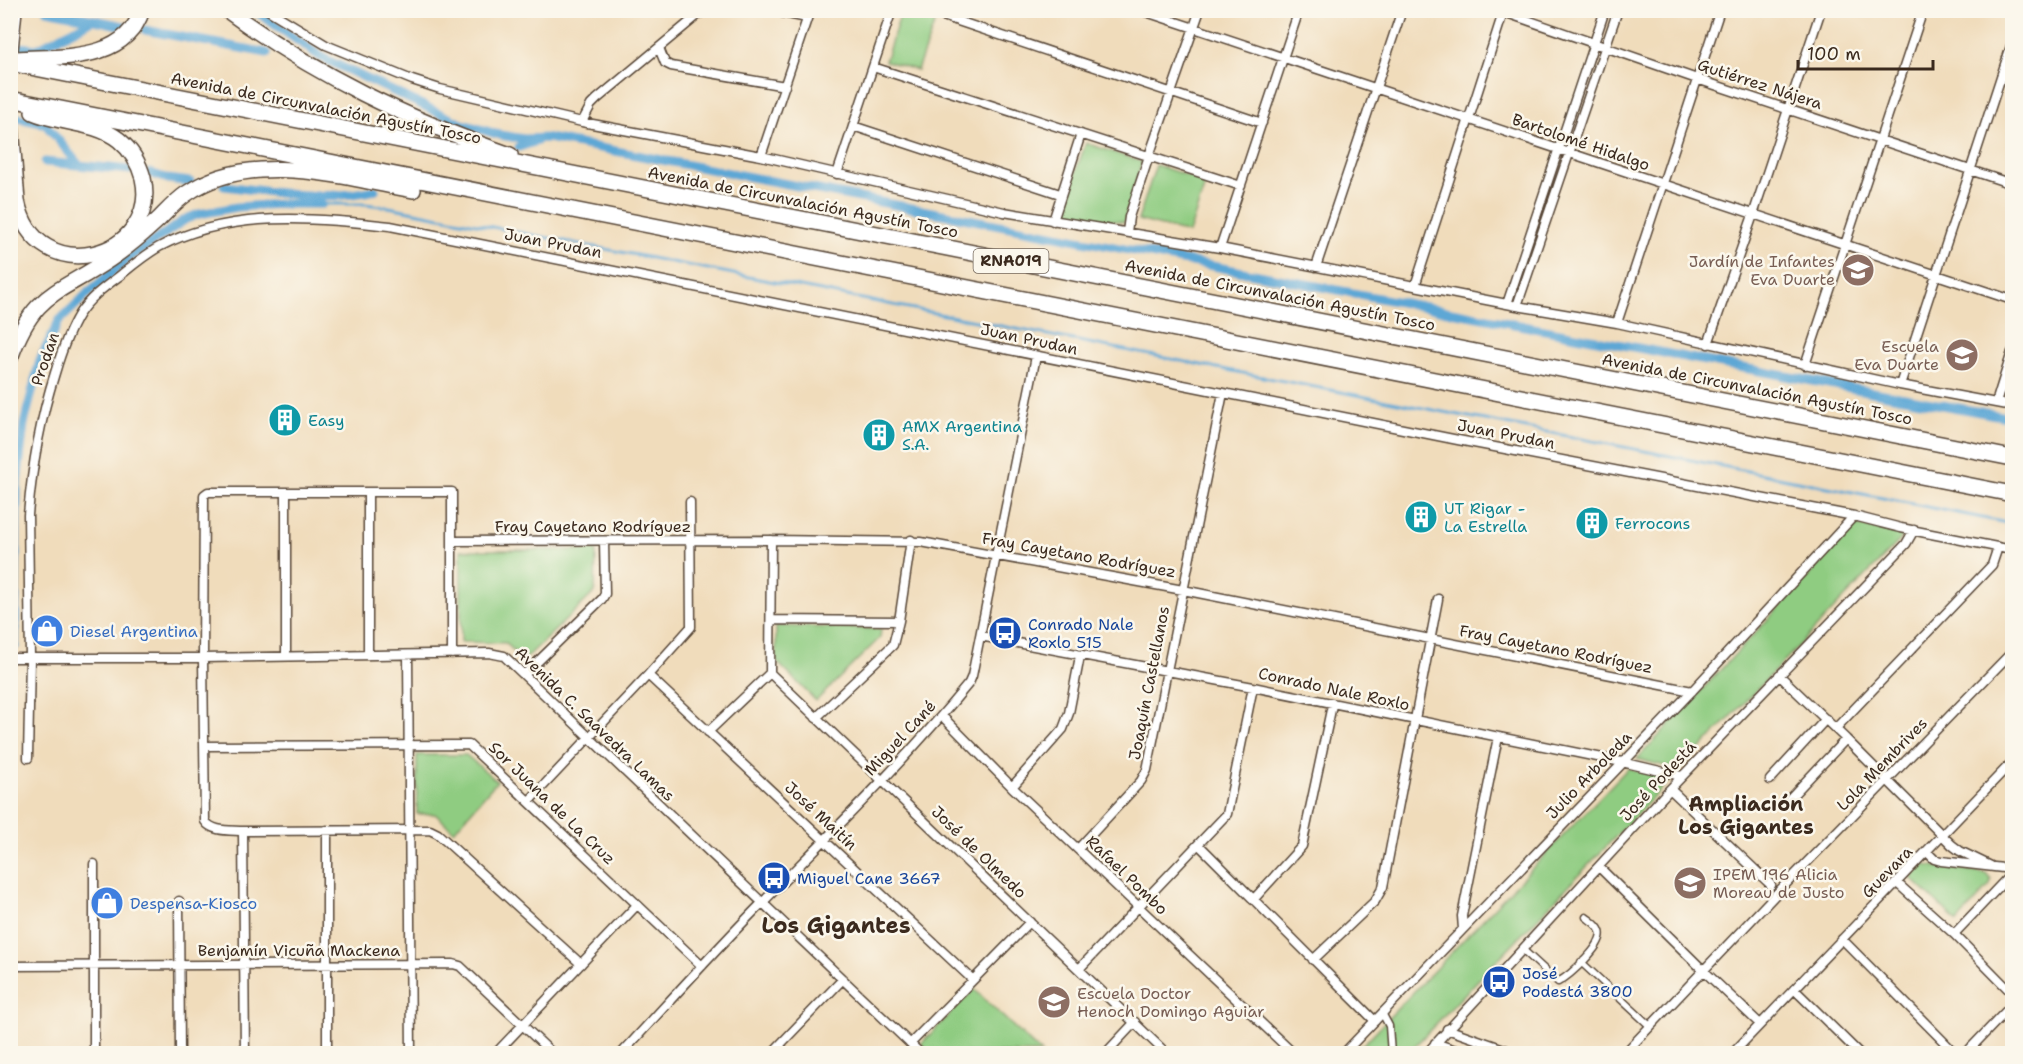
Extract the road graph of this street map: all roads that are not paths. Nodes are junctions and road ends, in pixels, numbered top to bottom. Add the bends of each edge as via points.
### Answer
1 (14, 10) edge
2 (142, 10) edge
3 (227, 10) edge
4 (268, 10) edge
5 (704, 10) edge
6 (769, 10) edge
7 (892, 10) edge
8 (925, 10) edge
9 (1140, 10) edge
10 (1200, 10) edge
11 (1299, 10) edge
12 (1402, 10) edge
13 (1605, 10) edge
14 (1618, 10) edge
15 (1720, 10) edge
16 (1821, 10) edge
17 (1923, 10) edge
18 (1502, 11) edge
19 (808, 14) edge
20 (1194, 27) junction
21 (2013, 43) edge
22 (1594, 44) junction
23 (11, 46) edge
24 (659, 48) junction
25 (1605, 48) junction
26 (1283, 58) junction
27 (10, 61) edge
28 (873, 67) junction
29 (1697, 79) junction
30 (785, 86) junction
31 (1376, 89) junction
32 (1172, 93) junction
33 (10, 101) edge
34 (1788, 109) junction
35 (11, 118) edge
36 (1469, 120) junction
37 (582, 122) junction
38 (1262, 123) junction
39 (853, 126) junction
40 (1081, 134) junction
41 (1880, 139) junction
42 (1558, 149) junction
43 (1569, 153) junction
44 (761, 156) junction
45 (1149, 156) junction
46 (1970, 170) junction
47 (561, 173) junction
48 (837, 174) junction
49 (2013, 184) edge
50 (1662, 185) junction
51 (1241, 186) junction
52 (1060, 194) junction
53 (500, 196) junction
54 (1753, 215) junction
55 (1053, 221) junction
56 (1127, 232) junction
57 (1845, 244) junction
58 (1220, 248) junction
59 (1316, 267) junction
60 (1936, 275) junction
61 (1415, 286) junction
62 (2013, 300) edge
63 (1507, 304) junction
64 (1517, 306) junction
65 (1617, 323) junction
66 (71, 328) joint
67 (1708, 344) junction
68 (2013, 352) edge
69 (1036, 356) junction
70 (10, 358) edge
71 (1805, 365) junction
72 (1900, 385) junction
73 (1224, 393) junction
74 (1996, 403) junction
75 (2013, 406) edge
76 (2013, 458) edge
77 (368, 492) junction
78 (286, 493) junction
79 (2013, 494) edge
80 (690, 502) dead end
81 (1854, 516) junction
82 (1914, 530) junction
83 (771, 540) junction
84 (911, 540) junction
85 (452, 541) junction
86 (604, 541) junction
87 (691, 541) junction
88 (1998, 547) junction
89 (2013, 550) edge
90 (996, 555) junction
91 (1183, 590) junction
92 (1438, 599) dead end
93 (771, 620) junction
94 (899, 621) junction
95 (980, 636) junction
96 (1430, 639) junction
97 (2013, 652) edge
98 (452, 654) junction
99 (368, 655) junction
100 (408, 655) junction
101 (286, 656) junction
102 (1080, 656) junction
103 (10, 658) edge
104 (30, 658) junction
105 (203, 658) junction
106 (1167, 671) junction
107 (770, 673) junction
108 (524, 675) junction
109 (648, 675) junction
110 (1779, 675) junction
111 (1252, 687) junction
112 (1692, 691) junction
113 (1332, 705) junction
114 (942, 716) junction
115 (816, 718) junction
116 (1826, 719) junction
117 (1414, 720) junction
118 (1836, 728) junction
119 (708, 732) junction
120 (588, 737) junction
121 (1498, 737) junction
122 (1846, 739) junction
123 (409, 745) junction
124 (204, 746) junction
125 (28, 758) dead end
126 (1622, 762) junction
127 (2013, 762) edge
128 (1682, 776) junction
129 (881, 780) junction
130 (1770, 780) dead end
131 (1888, 780) junction
132 (1012, 787) junction
133 (1670, 789) junction
134 (1790, 798) dead end
135 (529, 801) junction
136 (410, 829) junction
137 (327, 830) junction
138 (243, 831) junction
139 (1943, 836) junction
140 (825, 840) junction
141 (1198, 845) junction
142 (1078, 849) junction
143 (1927, 852) junction
144 (94, 864) dead end
145 (1991, 866) junction
146 (1599, 867) junction
147 (2013, 871) edge
148 (1897, 883) junction
149 (1771, 885) dead end
150 (1252, 900) junction
151 (179, 901) dead end
152 (762, 903) junction
153 (637, 905) junction
154 (1138, 907) junction
155 (1586, 917) dead end
156 (1030, 922) junction
157 (1463, 929) junction
158 (1954, 934) junction
159 (1842, 939) junction
160 (1522, 949) junction
161 (1314, 960) junction
162 (1581, 962) junction
163 (410, 964) junction
164 (581, 964) junction
165 (245, 965) junction
166 (327, 965) junction
167 (10, 966) edge
168 (94, 966) junction
169 (180, 966) junction
170 (702, 966) junction
171 (1080, 968) junction
172 (1704, 971) junction
173 (842, 980) junction
174 (973, 980) junction
175 (1794, 989) junction
176 (2013, 993) edge
177 (2013, 1005) edge
178 (1382, 1013) junction
179 (1375, 1021) junction
180 (1135, 1022) junction
181 (522, 1024) junction
182 (1760, 1024) junction
183 (1650, 1026) junction
184 (1447, 1029) junction
185 (1435, 1043) junction
186 (910, 1044) junction
187 (779, 1046) junction
188 (94, 1053) edge
189 (180, 1053) edge
190 (245, 1053) edge
191 (327, 1053) edge
192 (411, 1053) edge
193 (495, 1053) edge
194 (553, 1053) edge
195 (621, 1053) edge
196 (771, 1053) edge
197 (787, 1053) edge
198 (921, 1053) edge
199 (1105, 1053) edge
200 (1167, 1053) edge
201 (1294, 1053) edge
202 (1343, 1053) edge
203 (1391, 1053) edge
204 (1426, 1053) edge
205 (1467, 1053) edge
206 (1518, 1053) edge
207 (1624, 1053) edge
208 (1732, 1053) edge
209 (1860, 1053) edge
210 (1956, 1053) edge
211 (1965, 1053) edge

1 - 23 highway
2 - 27 highway via 130,32 101,50 73,57
3 - 47 highway via 356,92 448,133
4 - 37 street, Avenida de Circunvalación Agustín Tosco via 326,45 395,75
5 - 24 street
6 - 19 street
7 - 28 street
8 - 32 street
9 - 20 street, Bartolomé Hidalgo
10 - 20 street
11 - 26 street
12 - 31 street
13 - 22 street
14 - 25 street
15 - 29 street
16 - 34 street
17 - 41 street
18 - 22 street, Gutiérrez Nájera
18 - 36 street
19 - 30 street
20 - 26 street, Bartolomé Hidalgo
20 - 32 street
21 - 46 street
22 - 25 street, Gutiérrez Nájera
22 - 42 street
24 - 30 street via 665,63 671,66
24 - 37 street via 597,99
25 - 29 street, Gutiérrez Nájera
25 - 43 street
26 - 31 street, Bartolomé Hidalgo
26 - 38 street
27 - 47 highway, Avenida de Circunvalación Agustín Tosco / RNA019
28 - 39 street
28 - 40 street
29 - 34 street, Gutiérrez Nájera
29 - 50 street
30 - 44 street
31 - 36 street, Bartolomé Hidalgo
31 - 59 street
32 - 38 street
32 - 45 street
33 - 35 highway via 44,117 102,130 128,149 144,185 143,206 129,234 110,248 80,256 58,253 39,242 20,213
33 - 53 highway, RNA019
34 - 41 street, Gutiérrez Nájera
34 - 54 street
36 - 42 street, Bartolomé Hidalgo
36 - 61 street
37 - 44 street, Avenida de Circunvalación Agustín Tosco
38 - 51 street
39 - 48 street
39 - 52 street
40 - 45 street
40 - 52 street
41 - 46 street, Gutiérrez Nájera
41 - 57 street
42 - 43 street, Bartolomé Hidalgo
42 - 63 street
43 - 50 street, Bartolomé Hidalgo
43 - 64 street
44 - 48 street, Avenida de Circunvalación Agustín Tosco
45 - 51 street
45 - 56 street
46 - 49 street, Gutiérrez Nájera
46 - 60 street
47 - 76 highway, Avenida de Circunvalación Agustín Tosco / RNA019
48 - 55 street, Avenida de Circunvalación Agustín Tosco
50 - 54 street, Bartolomé Hidalgo
50 - 65 street
51 - 58 street
52 - 55 street
53 - 70 highway via 459,198 298,171 257,170 218,177 179,199 110,260 45,298 26,321
53 - 79 highway, RNA019
54 - 57 street, Bartolomé Hidalgo
54 - 67 street
55 - 56 street, Avenida de Circunvalación Agustín Tosco
56 - 58 street, Avenida de Circunvalación Agustín Tosco
57 - 60 street, Bartolomé Hidalgo
57 - 71 street
58 - 59 street, Avenida de Circunvalación Agustín Tosco
59 - 61 street, Avenida de Circunvalación Agustín Tosco
60 - 62 street, Bartolomé Hidalgo
60 - 72 street
61 - 63 street, Avenida de Circunvalación Agustín Tosco
63 - 64 street, Avenida de Circunvalación Agustín Tosco
64 - 65 street, Avenida de Circunvalación Agustín Tosco
65 - 67 street, Avenida de Circunvalación Agustín Tosco
66 - 69 street, Juan Prudan via 100,290 159,248 206,229 316,219 401,228
66 - 104 street, Prodan via 42,417 33,465 28,515
67 - 71 street, Avenida de Circunvalación Agustín Tosco
68 - 74 street
69 - 73 street, Juan Prudan
69 - 90 street, Miguel Cané
71 - 72 street, Avenida de Circunvalación Agustín Tosco
72 - 74 street, Avenida de Circunvalación Agustín Tosco
73 - 81 street, Juan Prudan
73 - 91 street, Joaquín Castellanos
74 - 75 street, Avenida de Circunvalación Agustín Tosco
77 - 78 street
77 - 85 street via 452,492
77 - 99 street
78 - 101 street
78 - 105 street via 208,492 203,499
80 - 87 street
81 - 82 street, Juan Prudan
81 - 112 street, Julio Arboleda
82 - 88 street, Juan Prudan
82 - 110 street, José Podestá via 1906,544
83 - 84 street, Fray Cayetano Rodríguez
83 - 87 street, Fray Cayetano Rodríguez
83 - 93 street
84 - 90 street, Fray Cayetano Rodríguez
84 - 94 street
85 - 86 street, Fray Cayetano Rodríguez
85 - 98 street
86 - 87 street, Fray Cayetano Rodríguez
86 - 108 street via 605,594
87 - 109 street via 691,627
88 - 89 street, Juan Prudan
88 - 118 street via 1992,565
90 - 91 street, Fray Cayetano Rodríguez
90 - 95 street, Miguel Cané
91 - 96 street, Fray Cayetano Rodríguez
91 - 106 street, Joaquín Castellanos
92 - 96 street
93 - 94 street
93 - 107 street
94 - 115 street via 889,650
95 - 102 street, Conrado Nale Roxlo
95 - 114 street, Miguel Cané via 972,676
96 - 112 street, Fray Cayetano Rodríguez
96 - 117 street
97 - 131 street, Lola Membrives
98 - 100 street, Avenida C. Saavedra Lamas
98 - 108 street, Avenida C. Saavedra Lamas via 498,654
99 - 100 street, Avenida C. Saavedra Lamas
99 - 101 street, Avenida C. Saavedra Lamas
100 - 123 street
101 - 105 street, Avenida C. Saavedra Lamas
102 - 106 street, Conrado Nale Roxlo
102 - 132 street via 1063,729
103 - 104 street, Avenida C. Saavedra Lamas
104 - 105 street, Avenida C. Saavedra Lamas
104 - 125 street, Prodan
105 - 124 street
106 - 111 street, Conrado Nale Roxlo
106 - 142 street, Joaquín Castellanos via 1144,777
107 - 115 street, José de Olmedo
107 - 119 street
108 - 120 street, Avenida C. Saavedra Lamas
109 - 119 street, José Maitín
109 - 120 street
110 - 116 street
110 - 128 street, José Podestá
111 - 113 street, Conrado Nale Roxlo
111 - 141 street via 1229,809
112 - 126 street, Julio Arboleda
113 - 117 street, Conrado Nale Roxlo
113 - 150 street via 1302,846
114 - 129 street, Miguel Cané
114 - 132 street, Rafael Pombo
115 - 129 street, José de Olmedo
116 - 118 street
116 - 130 street
117 - 121 street, Conrado Nale Roxlo
117 - 161 street via 1383,887
118 - 122 street
119 - 140 street, José Maitín
120 - 135 street
120 - 152 street, Avenida C. Saavedra Lamas
121 - 126 street, Conrado Nale Roxlo
121 - 157 street via 1462,916
122 - 131 street
122 - 134 street
123 - 124 street, Sor Juana de La Cruz
123 - 135 street, Sor Juana de La Cruz via 469,744
123 - 136 street
124 - 138 street via 205,821 214,829
126 - 128 street, Conrado Nale Roxlo
126 - 157 street, Julio Arboleda
127 - 139 street, Guevara
128 - 133 street, José Podestá
129 - 140 street, Miguel Cané
129 - 156 street, José de Olmedo
131 - 139 street
131 - 172 street, Lola Membrives
132 - 142 street, Rafael Pombo
133 - 146 street, José Podestá
133 - 149 street
135 - 153 street, Sor Juana de La Cruz
136 - 137 street
136 - 163 street
136 - 164 street via 438,834
137 - 138 street
137 - 166 street
138 - 165 street
139 - 143 street, Guevara
139 - 145 street via 1960,851
140 - 152 street, Miguel Cané
140 - 174 street, José Maitín
141 - 150 street
141 - 154 street
142 - 154 street, Rafael Pombo
143 - 145 street via 1941,861
143 - 148 street, Guevara
144 - 168 street
145 - 147 street
146 - 160 street, José Podestá
146 - 172 street
147 - 158 street
148 - 158 street
148 - 159 street, Guevara
150 - 161 street
151 - 169 street
152 - 170 street, Miguel Cané
152 - 173 street, Avenida C. Saavedra Lamas
153 - 164 street
153 - 170 street, Sor Juana de La Cruz
154 - 171 street
154 - 201 street, Rafael Pombo
155 - 162 street via 1599,929 1601,938
156 - 171 street, José de Olmedo
156 - 174 street
157 - 178 street, Julio Arboleda
158 - 176 street
159 - 175 street, Guevara
159 - 210 street
160 - 162 street via 1558,982
160 - 184 street, José Podestá
161 - 179 street
162 - 183 street
163 - 166 street, Benjamín Vicuña Mackena
163 - 181 street, Benjamín Vicuña Mackena via 460,966
163 - 192 street
164 - 181 street
165 - 166 street, Benjamín Vicuña Mackena
165 - 169 street, Benjamín Vicuña Mackena
165 - 190 street
166 - 191 street
167 - 168 street, Benjamín Vicuña Mackena
168 - 169 street, Benjamín Vicuña Mackena
168 - 188 street
169 - 189 street
170 - 195 street, Miguel Cané
171 - 180 street, José de Olmedo
172 - 182 street
172 - 183 street, Lola Membrives
173 - 186 street, Avenida C. Saavedra Lamas
173 - 187 street
174 - 186 street
175 - 182 street, Guevara
175 - 209 street
177 - 211 street
178 - 179 street, Julio Arboleda
178 - 203 street via 1389,1026
179 - 202 street, Julio Arboleda
180 - 199 street
180 - 200 street, José de Olmedo
181 - 193 street
181 - 194 street, Benjamín Vicuña Mackena
182 - 208 street, Guevara
183 - 207 street, Lola Membrives
184 - 185 street, José Podestá
184 - 206 street
185 - 204 street, José Podestá
185 - 205 street
186 - 198 street, Avenida C. Saavedra Lamas
187 - 196 street
187 - 197 street

